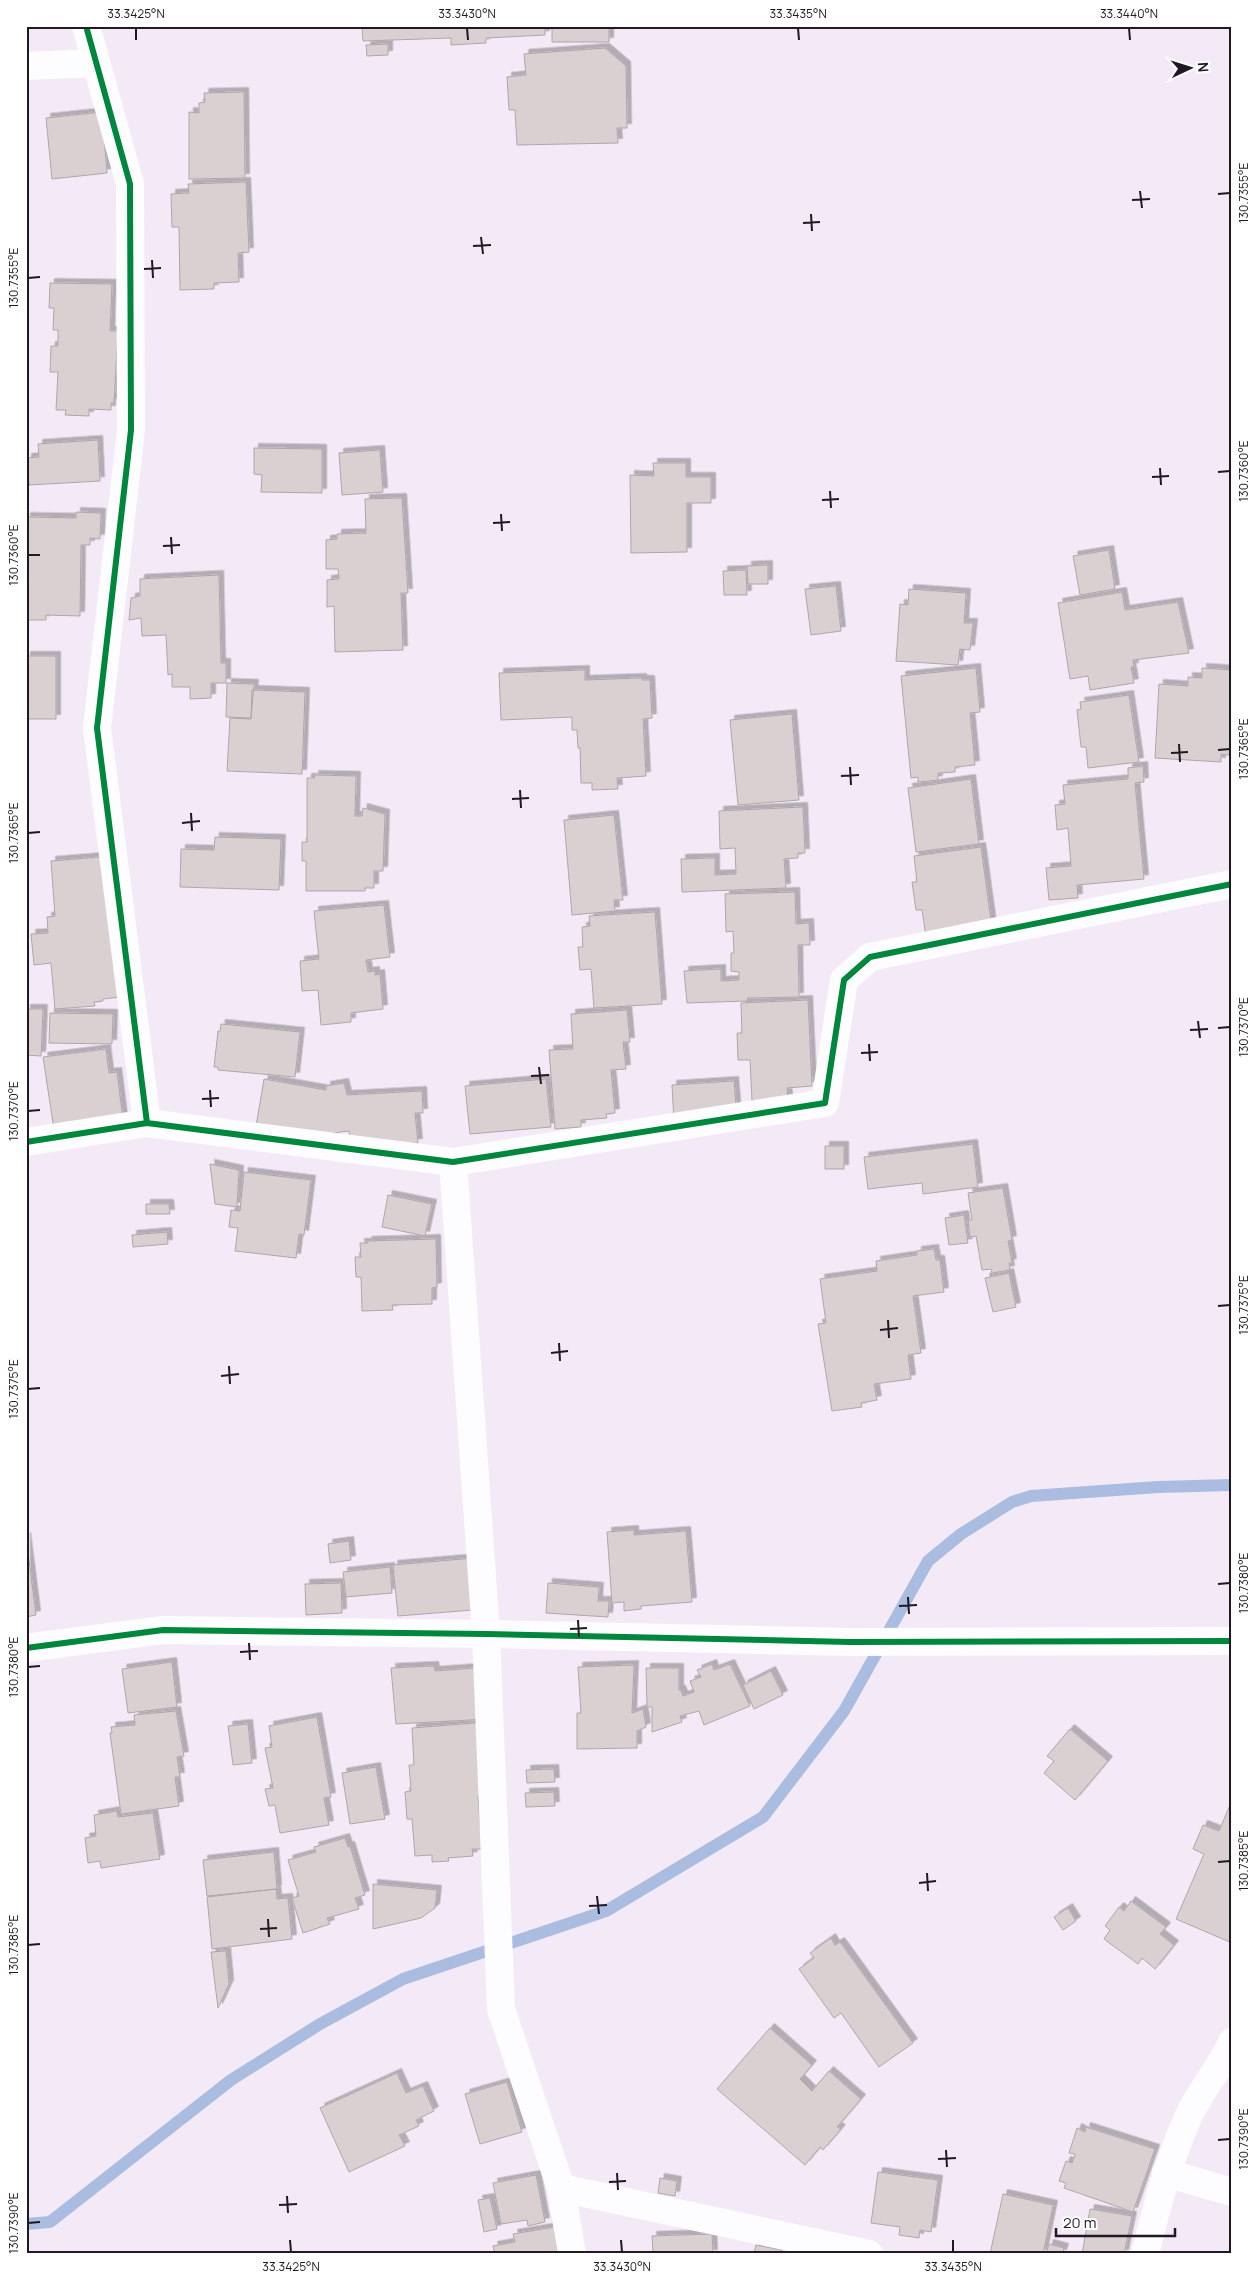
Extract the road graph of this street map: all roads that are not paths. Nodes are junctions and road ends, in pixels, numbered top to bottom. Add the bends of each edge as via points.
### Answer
1 (86, 26) edge
2 (96, 63) junction
3 (26, 66) edge
4 (1232, 884) edge
5 (147, 1123) junction
6 (26, 1142) edge
7 (453, 1162) junction
8 (486, 1634) junction
9 (1232, 1641) edge
10 (26, 1648) edge
11 (1232, 2042) edge
12 (1166, 2173) junction
13 (561, 2188) junction
14 (1232, 2192) edge
15 (572, 2254) edge
16 (869, 2254) edge
17 (1145, 2254) edge

1 - 2 street
2 - 3 street
2 - 5 street via 130,184 131,420 97,728
4 - 7 street via 870,957 844,980 825,1103
5 - 6 street
5 - 7 street
7 - 8 street
8 - 9 street via 850,1642
8 - 10 street via 163,1630
8 - 13 street via 501,2009
11 - 12 street via 1190,2113
12 - 14 street
12 - 17 street
13 - 15 street
13 - 16 street

